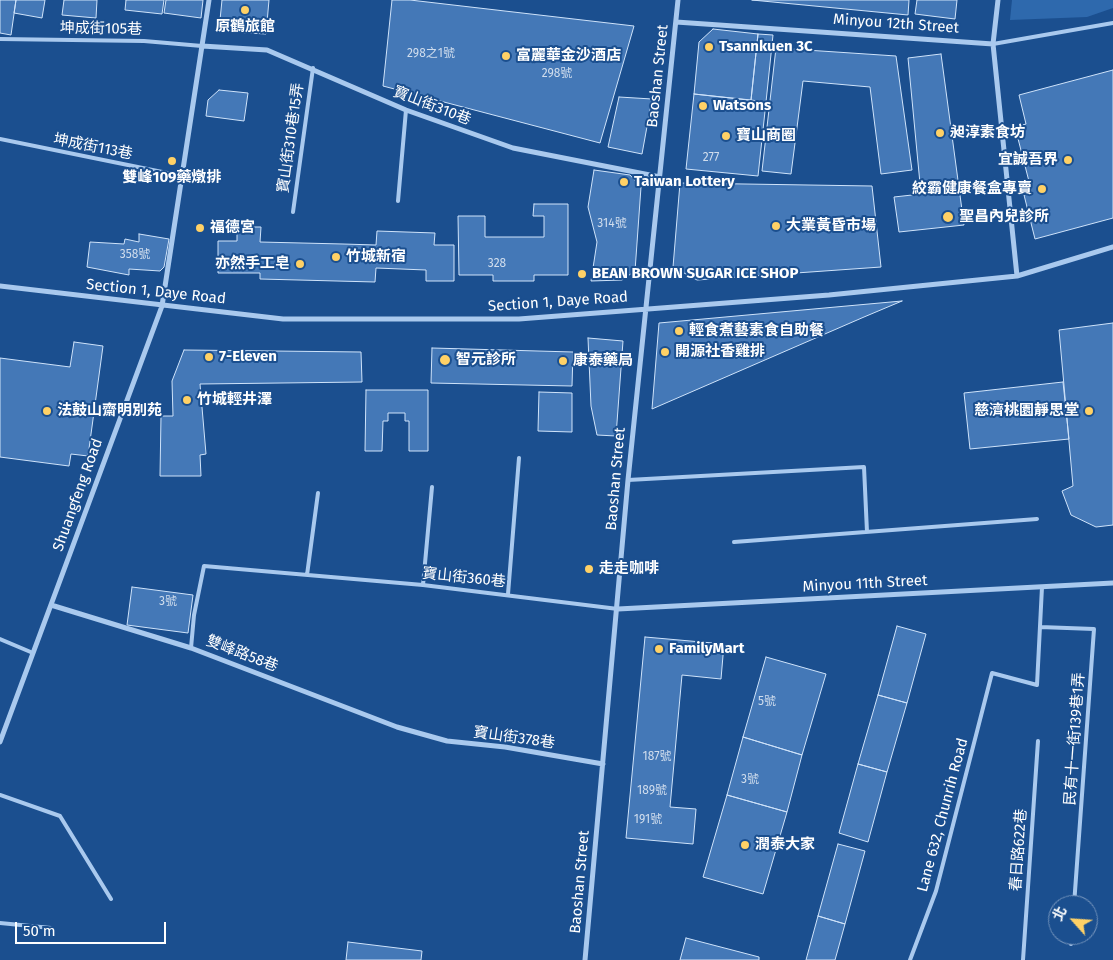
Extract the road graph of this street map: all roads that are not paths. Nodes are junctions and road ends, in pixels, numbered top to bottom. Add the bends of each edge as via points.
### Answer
1 (209, 0) edge
2 (678, 0) edge
3 (998, 0) edge
4 (676, 22) junction
5 (1113, 23) edge
6 (0, 39) edge
7 (992, 44) junction
8 (202, 46) junction
9 (312, 68) junction
10 (406, 110) junction
11 (0, 139) edge
12 (182, 176) junction
13 (660, 176) junction
14 (398, 201) dead end
15 (293, 212) dead end
16 (1113, 247) edge
17 (1017, 276) junction
18 (0, 286) edge
19 (162, 306) junction
20 (646, 309) junction
21 (519, 458) dead end
22 (628, 480) junction
23 (432, 487) dead end
24 (318, 493) dead end
25 (1037, 519) dead end
26 (867, 532) junction
27 (734, 542) dead end
28 (307, 575) junction
29 (1113, 583) edge
30 (423, 585) junction
31 (1042, 587) junction
32 (508, 594) junction
33 (51, 605) junction
34 (618, 609) junction
35 (1040, 627) junction
36 (0, 639) edge
37 (191, 648) junction
38 (33, 653) junction
39 (422, 734) joint
40 (1038, 741) dead end
41 (0, 742) edge
42 (603, 764) junction
43 (0, 795) edge
44 (1075, 895) edge
45 (111, 899) dead end
46 (0, 923) edge
47 (52, 928) dead end
48 (585, 960) edge
49 (910, 960) edge
50 (1022, 960) edge

1 - 8 street, Shuangfeng Road
2 - 4 street, Baoshan Street
3 - 7 street
4 - 7 street, Minyou 12th Street
4 - 13 street, Baoshan Street
5 - 7 lane, Minyou 12th Street
6 - 8 lane, 坤成街105巷 via 144,41
7 - 17 street
8 - 9 street, 寶山街310巷 via 267,50
8 - 12 street, Shuangfeng Road
9 - 10 street, 寶山街310巷
9 - 15 lane, 寶山街310巷15弄
10 - 13 street, 寶山街310巷 via 513,148
10 - 14 lane
11 - 12 lane, 坤成街113巷
12 - 19 street, Shuangfeng Road
13 - 20 street, Baoshan Street
16 - 17 street, Section 1, Daye Road
17 - 20 street, Section 1, Daye Road via 868,292
18 - 19 street, Section 1, Daye Road
19 - 20 street, Section 1, Daye Road via 283,319 402,321 519,319
19 - 33 street, Shuangfeng Road
20 - 22 street, Baoshan Street
21 - 32 lane
22 - 26 lane via 864,467
22 - 34 street, Baoshan Street
23 - 30 lane
24 - 28 lane
25 - 26 lane
26 - 27 lane
28 - 30 lane, 寶山街360巷
28 - 37 lane, 寶山街360巷 via 204,566
29 - 31 street, Minyou 11th Street
30 - 32 lane, 寶山街360巷
31 - 34 street, Minyou 11th Street
31 - 35 lane
32 - 34 lane, 寶山街360巷
33 - 37 street, 雙峰路58巷
33 - 38 street, Shuangfeng Road
34 - 42 street, Baoshan Street
35 - 44 lane, 民有十一街139巷1弄 via 1094,629
35 - 49 lane, Lane 632, Chunrih Road via 1037,685 992,673 936,891
36 - 38 lane
37 - 39 street, 雙峰路58巷
38 - 41 street, Shuangfeng Road
39 - 42 street, 寶山街378巷 via 447,741 505,747
40 - 50 lane, 春日路622巷
42 - 48 street, Baoshan Street
43 - 45 lane via 60,816
46 - 47 lane

